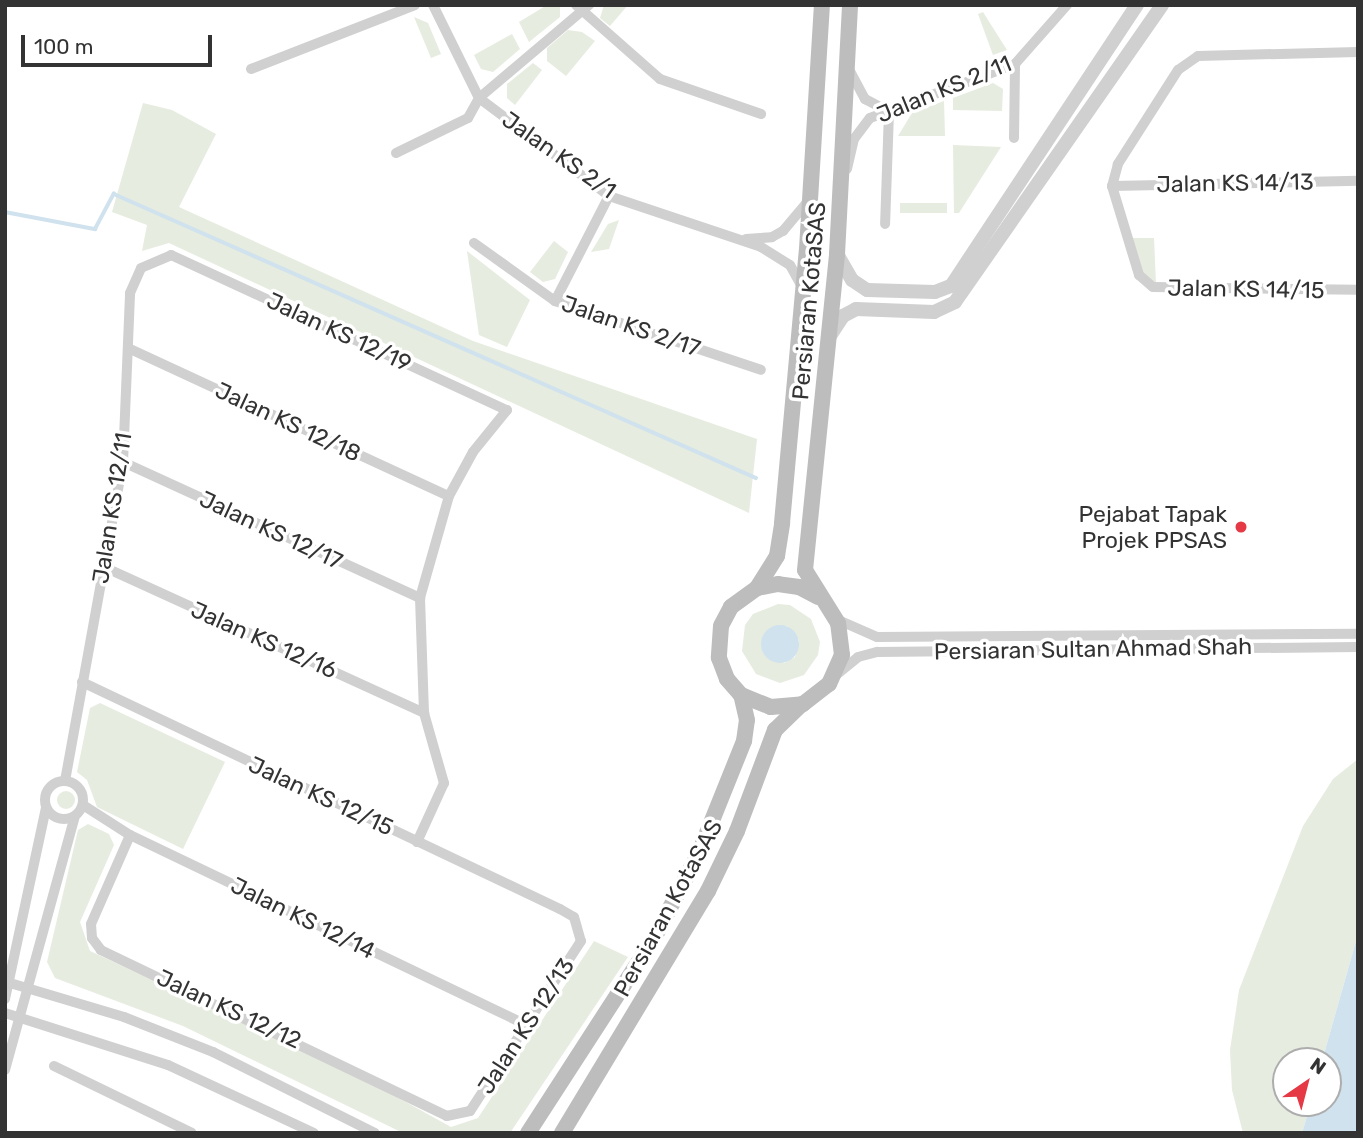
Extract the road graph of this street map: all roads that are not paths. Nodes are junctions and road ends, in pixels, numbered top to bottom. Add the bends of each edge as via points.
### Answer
1 (415, 5) edge
2 (433, 5) edge
3 (822, 5) edge
4 (850, 5) edge
5 (1067, 5) edge
6 (1137, 5) edge
7 (1162, 5) edge
8 (582, 8) edge
9 (1358, 52) edge
10 (848, 63) junction
11 (1015, 64) junction
12 (251, 69) dead end
13 (480, 98) junction
14 (889, 112) junction
15 (761, 114) dead end
16 (1014, 138) dead end
17 (396, 153) dead end
18 (1358, 181) edge
19 (842, 185) junction
20 (1112, 186) junction
21 (609, 196) junction
22 (810, 198) junction
23 (885, 224) dead end
24 (740, 239) junction
25 (474, 243) dead end
26 (171, 254) joint
27 (837, 254) junction
28 (803, 290) junction
29 (1358, 290) edge
30 (555, 301) junction
31 (830, 336) junction
32 (128, 348) junction
33 (761, 370) dead end
34 (123, 462) junction
35 (449, 496) junction
36 (104, 567) junction
37 (757, 588) junction
38 (419, 597) junction
39 (818, 597) junction
40 (835, 618) junction
41 (1358, 634) edge
42 (1358, 647) edge
43 (835, 675) junction
44 (82, 682) junction
45 (741, 695) junction
46 (803, 704) junction
47 (425, 713) junction
48 (65, 781) junction
49 (83, 805) junction
50 (46, 808) junction
51 (75, 816) junction
52 (130, 835) junction
53 (417, 842) junction
54 (560, 909) joint
55 (10, 983) junction
56 (30, 988) junction
57 (5, 999) edge
58 (5, 1013) edge
59 (21, 1017) junction
60 (527, 1025) junction
61 (54, 1066) dead end
62 (5, 1070) edge
63 (544, 1108) junction
64 (470, 1111) joint
65 (192, 1133) edge
66 (314, 1133) edge
67 (375, 1133) edge
68 (523, 1133) edge
69 (528, 1133) edge
70 (562, 1133) edge

1 - 12 street
2 - 13 street, Jalan KS 2/1
3 - 22 main road, Persiaran KotaSAS
4 - 10 main road, Persiaran KotaSAS
5 - 11 street, Jalan KS 2/11
6 - 27 street via 951,286 935,292 867,290 852,280
7 - 31 street via 955,302 934,312 856,309 843,316
8 - 13 street
8 - 15 street via 660,79
9 - 20 street via 1198,56 1178,70 1118,164
10 - 14 street via 860,94
10 - 19 main road, Persiaran KotaSAS
11 - 14 street, Jalan KS 2/11
11 - 16 street
13 - 17 street via 468,118
13 - 21 street, Jalan KS 2/1
14 - 19 street, Jalan KS 2/11 via 862,124
14 - 23 street
18 - 20 street, Jalan KS 14/13
19 - 27 main road, Persiaran KotaSAS
20 - 29 street, Jalan KS 14/15 via 1139,275 1161,289
21 - 24 street, Jalan KS 2/1
21 - 30 street
22 - 24 street via 783,231 763,239
22 - 28 main road, Persiaran KotaSAS
24 - 28 street, Jalan KS 2/1 via 790,265
25 - 30 street, Jalan KS 2/17
26 - 32 street, Jalan KS 12/11 via 141,268 130,293
26 - 35 street, Jalan KS 12/19 via 506,410 473,452
27 - 31 main road, Persiaran KotaSAS
28 - 37 main road, Persiaran KotaSAS via 779,547
30 - 33 street, Jalan KS 2/17
31 - 39 main road, Persiaran KotaSAS via 805,570
32 - 34 street, Jalan KS 12/11
32 - 35 street, Jalan KS 12/18
34 - 36 street, Jalan KS 12/11
34 - 38 street, Jalan KS 12/17
35 - 38 street
36 - 44 street, Jalan KS 12/11
36 - 47 street, Jalan KS 12/16
37 - 39 main road, Persiaran KotaSAS via 789,584
37 - 45 main road, Persiaran KotaSAS via 731,607 718,637 722,669
38 - 47 street
39 - 40 main road, Persiaran KotaSAS
40 - 41 street, Persiaran Sultan Ahmad Shah via 877,637
40 - 43 main road via 842,644
42 - 43 street, Persiaran Sultan Ahmad Shah via 877,652 858,657
43 - 46 main road, Persiaran KotaSAS via 822,692
44 - 48 street, Jalan KS 12/11
44 - 53 street, Jalan KS 12/15
45 - 46 main road via 771,708
45 - 63 main road, Persiaran KotaSAS via 747,720 744,741 699,853 653,940
46 - 70 main road, Persiaran KotaSAS via 775,730 737,831 703,900
47 - 53 street via 444,783
48 - 49 street via 77,787
48 - 50 street, Jalan KS 12/11 via 48,789
49 - 51 street
49 - 52 street, Jalan KS 12/14
50 - 51 street via 62,820
50 - 55 street, Jalan KS 12/11
51 - 56 street
52 - 60 street, Jalan KS 12/14
52 - 64 street, Jalan KS 12/12 via 91,923 92,938 101,950 447,1116
53 - 54 street, Jalan KS 12/15
54 - 60 street, Jalan KS 12/13 via 574,917 580,941
55 - 56 street
55 - 57 street, Jalan KS 12/11
56 - 59 street
56 - 67 street via 124,1017 213,1052
58 - 59 street
59 - 62 street
59 - 66 street via 168,1065
60 - 64 street, Jalan KS 12/13
61 - 65 street
63 - 68 main road
63 - 69 main road

